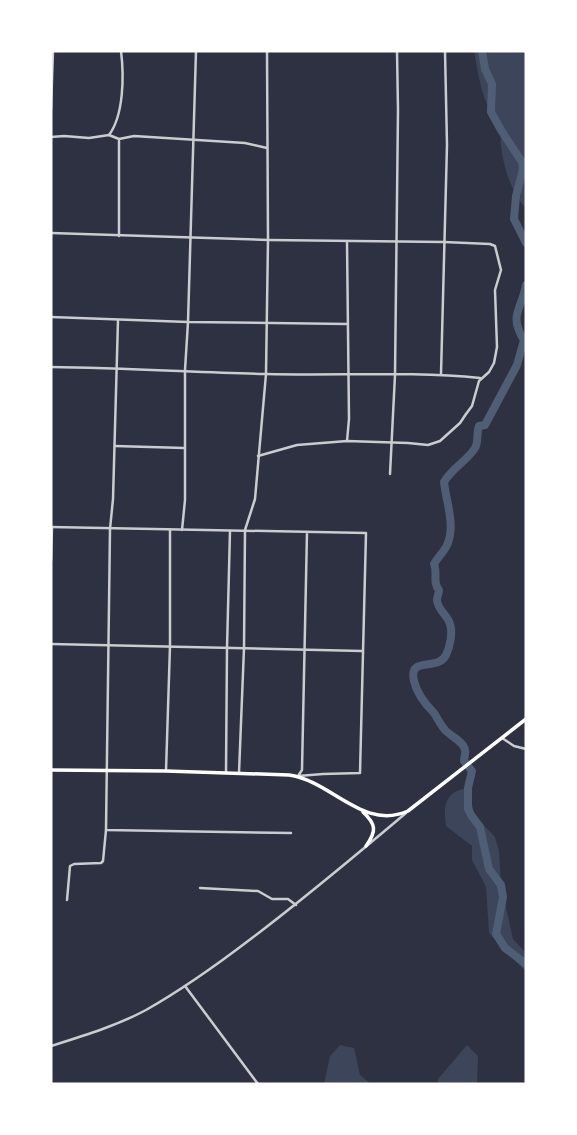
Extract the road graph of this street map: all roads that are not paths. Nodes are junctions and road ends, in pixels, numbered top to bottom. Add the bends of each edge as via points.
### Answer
1 (53, 51) edge
2 (121, 51) edge
3 (196, 51) edge
4 (267, 51) edge
5 (397, 51) edge
6 (445, 51) edge
7 (51, 109) edge
8 (109, 135) junction
9 (51, 137) edge
10 (119, 139) junction
11 (193, 140) junction
12 (267, 148) junction
13 (51, 233) edge
14 (119, 236) junction
15 (190, 238) junction
16 (268, 240) junction
17 (347, 240) junction
18 (397, 242) junction
19 (444, 242) junction
20 (51, 317) edge
21 (118, 320) junction
22 (188, 322) junction
23 (268, 323) junction
24 (347, 324) junction
25 (51, 367) edge
26 (116, 368) junction
27 (185, 370) junction
28 (266, 374) junction
29 (348, 374) junction
30 (395, 374) junction
31 (440, 374) junction
32 (480, 379) junction
33 (347, 442) junction
34 (392, 443) junction
35 (115, 446) junction
36 (184, 448) junction
37 (258, 456) junction
38 (390, 474) dead end
39 (51, 527) edge
40 (110, 529) junction
41 (170, 530) junction
42 (182, 530) junction
43 (230, 530) junction
44 (245, 530) junction
45 (307, 532) junction
46 (51, 561) edge
47 (51, 644) edge
48 (107, 645) junction
49 (170, 646) junction
50 (227, 648) junction
51 (244, 648) junction
52 (305, 649) junction
53 (362, 652) junction
54 (526, 719) edge
55 (502, 738) junction
56 (526, 749) edge
57 (51, 770) edge
58 (106, 771) junction
59 (166, 771) junction
60 (226, 773) junction
61 (239, 773) junction
62 (298, 776) junction
63 (361, 810) junction
64 (406, 813) junction
65 (106, 830) junction
66 (291, 833) dead end
67 (366, 846) junction
68 (200, 888) dead end
69 (67, 901) dead end
70 (296, 905) junction
71 (185, 986) junction
72 (51, 1046) edge
73 (258, 1084) edge

1 - 7 street
2 - 8 street via 120,111
3 - 11 street
4 - 12 street
5 - 18 street
6 - 19 street
8 - 9 street
8 - 10 street
10 - 11 street
10 - 14 street
11 - 12 street
11 - 15 street
12 - 16 street
13 - 14 street
14 - 15 street
15 - 16 street
15 - 22 street
16 - 17 street
16 - 23 street
17 - 18 street
17 - 24 street
18 - 19 street
18 - 30 street
19 - 31 street
19 - 32 street via 490,244 497,249 501,270 495,290 497,347 491,370
20 - 21 street
21 - 22 street
21 - 26 street
22 - 23 street
22 - 27 street
23 - 24 street
23 - 28 street
24 - 29 street
25 - 26 street
26 - 27 street
26 - 35 street
27 - 28 street
27 - 36 street
28 - 29 street
28 - 37 street
29 - 30 street
29 - 33 street
30 - 31 street
30 - 34 street
31 - 32 street
32 - 34 street via 471,406 440,441
33 - 34 street
33 - 37 street via 292,446
34 - 38 street
35 - 36 street
35 - 40 street
36 - 42 street
37 - 44 street via 255,499
39 - 40 street
39 - 46 street
40 - 41 street
40 - 48 street
41 - 42 street
41 - 49 street
42 - 43 street
43 - 44 street
43 - 50 street
44 - 45 street
44 - 51 street
45 - 52 street
45 - 53 street via 366,533
47 - 48 street
48 - 49 street
48 - 58 street
49 - 50 street
49 - 59 street
50 - 51 street
50 - 60 street
51 - 52 street
51 - 61 street
52 - 53 street
52 - 62 street via 302,770
53 - 62 street via 360,773
54 - 55 highway
55 - 56 street
55 - 64 highway
57 - 58 highway
58 - 59 highway
58 - 65 street
59 - 60 highway
60 - 61 highway
61 - 62 highway
62 - 63 highway
63 - 64 highway via 385,817
63 - 67 highway via 373,825
64 - 67 street
65 - 66 street
65 - 69 street via 102,863 74,864 69,869
67 - 70 street
68 - 70 street via 258,891
70 - 71 street
71 - 72 street via 145,1010
71 - 73 street

